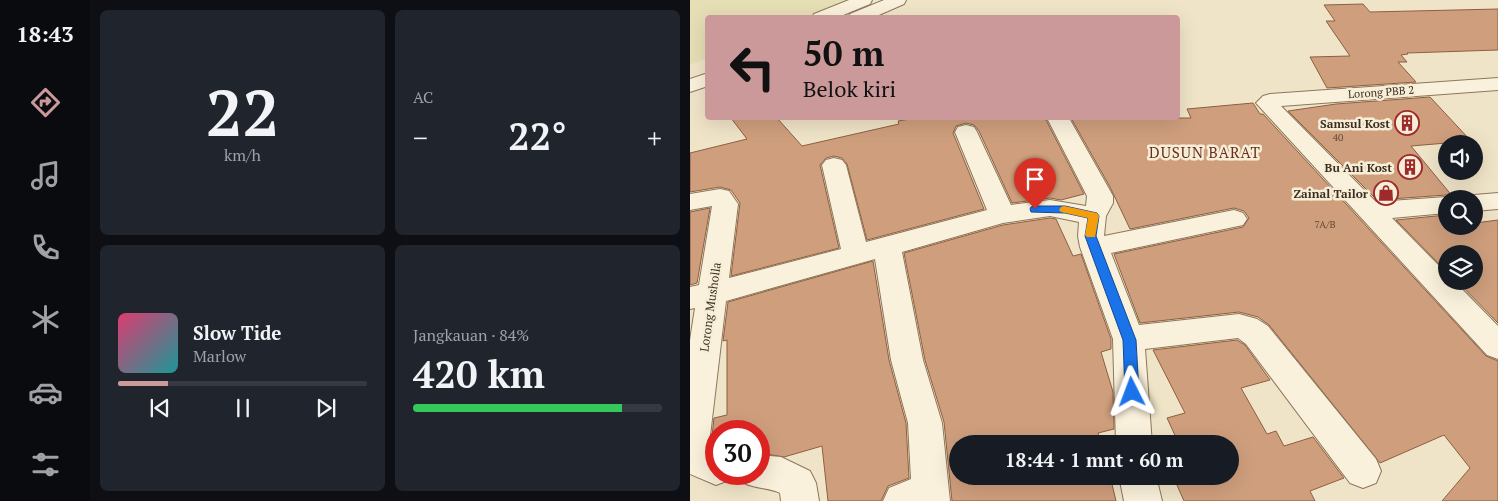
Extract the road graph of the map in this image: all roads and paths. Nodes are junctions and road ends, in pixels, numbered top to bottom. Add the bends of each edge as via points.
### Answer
1 (864, 0) edge
2 (898, 0) edge
3 (827, 15) edge
4 (863, 15) edge
5 (705, 63) edge
6 (690, 70) edge
7 (705, 80) edge
8 (1498, 84) edge
9 (690, 86) edge
10 (1059, 120) edge
11 (966, 132) dead end
12 (834, 165) dead end
13 (1498, 201) edge
14 (690, 202) edge
15 (1483, 202) edge
16 (1438, 206) edge
17 (1370, 210) junction
18 (1002, 215) junction
19 (1093, 216) junction
20 (1234, 219) dead end
21 (886, 246) junction
22 (1094, 247) junction
23 (856, 256) junction
24 (701, 296) edge
25 (1129, 340) junction
26 (1498, 346) edge
27 (1134, 435) edge
28 (705, 464) edge
29 (1363, 471) dead end
30 (770, 473) edge
31 (1139, 485) edge
32 (920, 497) edge
33 (800, 501) edge
34 (1143, 501) edge

1 - 3 street
2 - 4 street
5 - 6 street
7 - 9 street
8 - 17 street, Lorong PBB 2 via 1267,102
10 - 19 street via 1099,190 1100,203
11 - 18 street
12 - 23 street
13 - 15 street
14 - 24 street, Lorong Musholla via 720,197 725,204
16 - 17 street
17 - 26 street
18 - 19 street via 1050,208
18 - 21 street
19 - 22 street via 1091,236
20 - 22 street
21 - 23 street
21 - 32 street via 907,360 925,423
22 - 25 street
23 - 24 street
24 - 28 street, Lorong Musholla via 692,436 696,454
25 - 27 street
25 - 29 street via 1246,327 1257,335
30 - 33 street via 781,474 797,483
31 - 34 street

